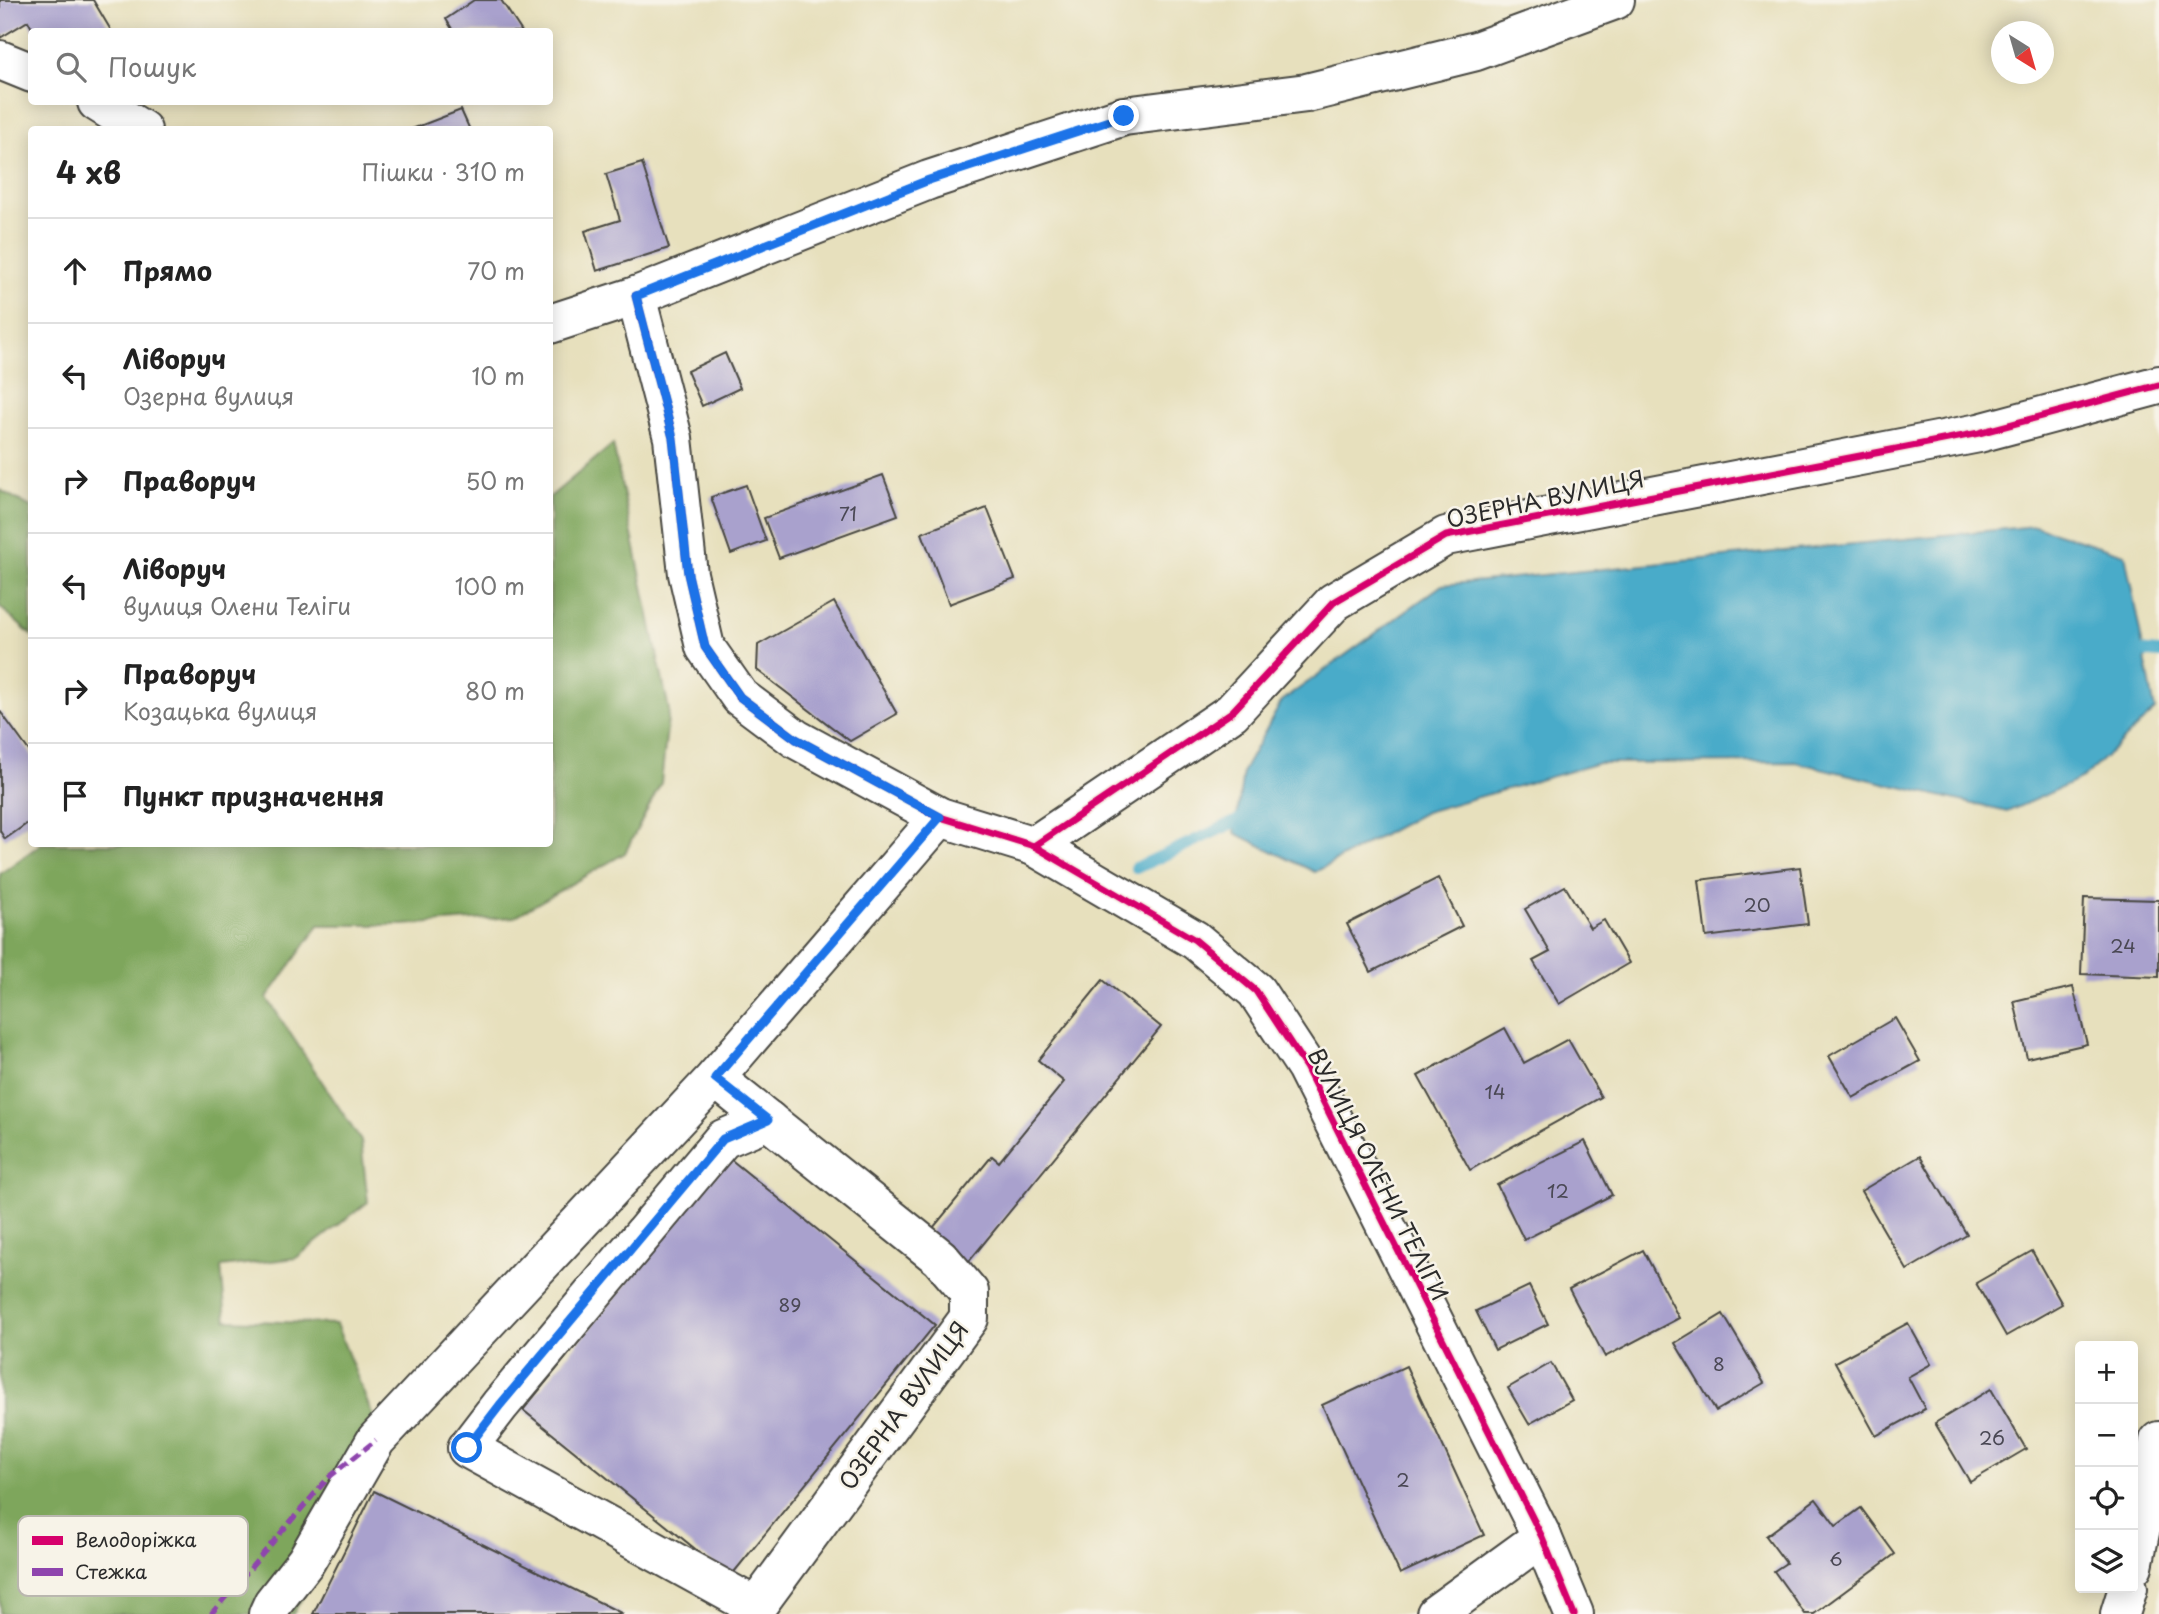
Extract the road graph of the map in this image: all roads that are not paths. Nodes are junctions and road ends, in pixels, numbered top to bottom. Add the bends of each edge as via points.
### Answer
1 (1615, 0) edge
2 (0, 60) edge
3 (28, 71) edge
4 (102, 105) edge
5 (136, 126) edge
6 (636, 296) junction
7 (553, 323) edge
8 (2159, 385) edge
9 (940, 817) junction
10 (1034, 846) junction
11 (715, 1078) junction
12 (768, 1120) junction
13 (2159, 1441) edge
14 (1542, 1537) junction
15 (2138, 1542) edge
16 (2126, 1593) edge
17 (755, 1610) edge
18 (268, 1614) edge
19 (1436, 1614) edge
20 (1574, 1614) edge
21 (2120, 1614) edge

1 - 6 street via 1476,51 1307,93 1124,116 929,180
2 - 3 street
4 - 5 street
6 - 7 street
6 - 9 street, ВУЛИЦЯ ОЛЕНИ ТЕЛІГИ via 673,438 688,574 705,647 740,697 796,739
8 - 10 street, ОЗЕРНА ВУЛИЦЯ via 1979,433 1446,536 1334,602 1232,712
9 - 10 street, ВУЛИЦЯ ОЛЕНИ ТЕЛІГИ
9 - 11 street
10 - 14 street, ВУЛИЦЯ ОЛЕНИ ТЕЛІГИ via 1195,940 1256,991 1306,1067
11 - 12 street, ОЗЕРНА ВУЛИЦЯ
11 - 18 street via 376,1440 306,1561
12 - 17 street, ОЗЕРНА ВУЛИЦЯ via 940,1258 968,1292 969,1318
12 - 17 street via 723,1139 467,1448
13 - 15 street
14 - 19 street
14 - 20 street, ВУЛИЦЯ ОЛЕНИ ТЕЛІГИ
16 - 21 street

